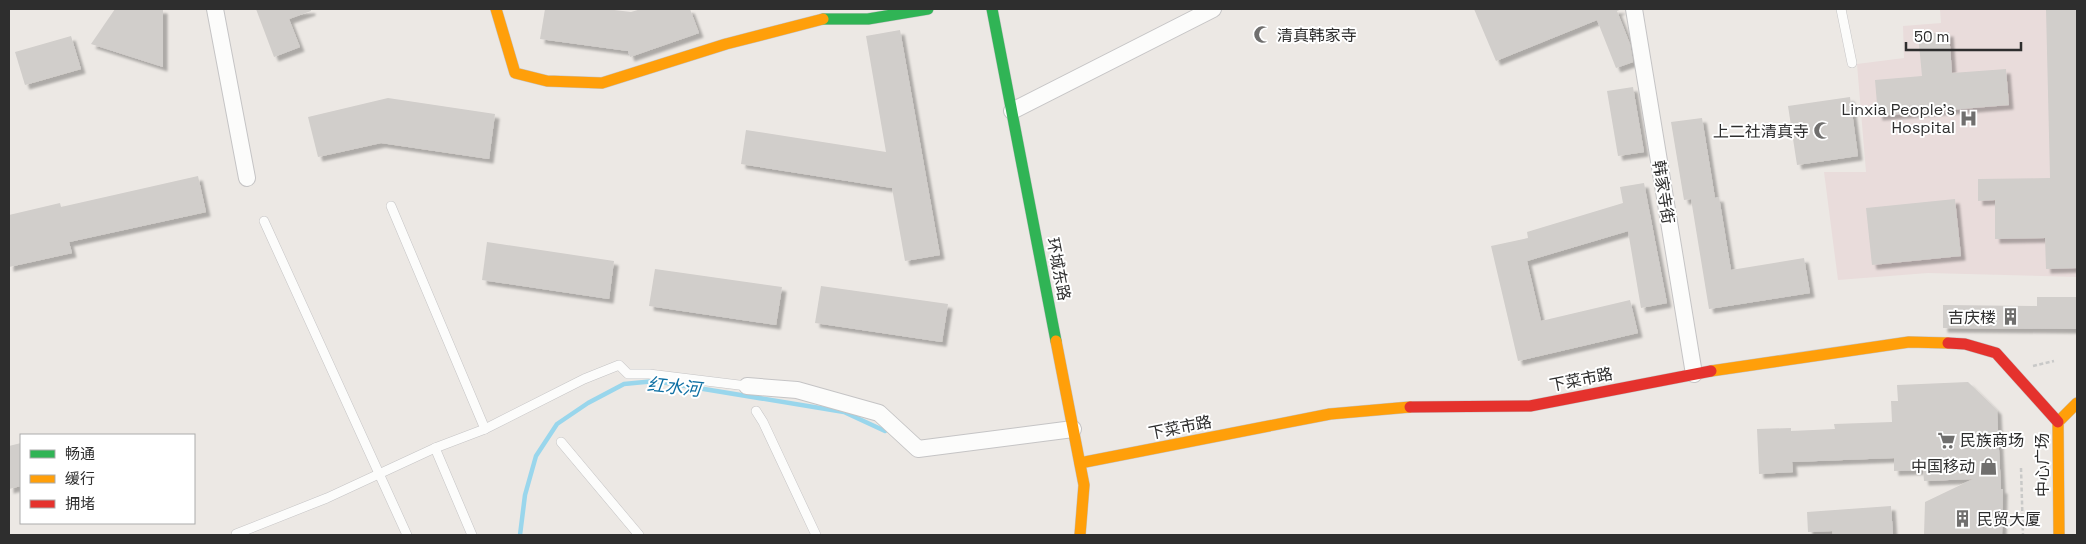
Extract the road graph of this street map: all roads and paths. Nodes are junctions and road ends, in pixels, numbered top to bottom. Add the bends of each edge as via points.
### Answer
1 (214, 9) edge
2 (496, 9) edge
3 (928, 9) edge
4 (992, 9) edge
5 (1212, 9) edge
6 (1634, 9) edge
7 (1841, 9) edge
8 (1852, 63) dead end
9 (1012, 112) junction
10 (247, 178) dead end
11 (390, 206) dead end
12 (264, 221) dead end
13 (1694, 374) junction
14 (747, 386) joint
15 (2077, 403) edge
16 (756, 411) dead end
17 (2058, 422) junction
18 (484, 428) junction
19 (1073, 429) junction
20 (561, 442) dead end
21 (434, 448) junction
22 (1080, 463) junction
23 (2021, 468) dead end
24 (378, 473) junction
25 (237, 535) edge
26 (407, 535) edge
27 (472, 535) edge
28 (639, 535) edge
29 (816, 535) edge
30 (1080, 535) edge
31 (2023, 535) edge
32 (2059, 535) edge

1 - 10 street
2 - 3 street via 515,73 547,81 602,83 726,44 827,18 868,19
4 - 9 street, 环城东路
5 - 9 street
6 - 13 street, 韩家寺街
7 - 8 lane
9 - 19 street, 环城东路
11 - 18 lane
12 - 24 lane
13 - 17 street, 下菜市路 via 1909,342 1965,344 1996,353
13 - 22 street, 下菜市路 via 1530,406 1413,407 1330,414
14 - 18 lane via 628,374 619,365
14 - 19 street via 797,390 879,412 918,449
15 - 17 street, 中心广场
16 - 29 lane
17 - 32 street, 中心广场
18 - 21 lane
19 - 22 street, 环城东路
20 - 28 lane
21 - 24 lane
21 - 27 lane
22 - 30 street, 环城东路 via 1084,485
23 - 31 path
24 - 25 lane
24 - 26 lane

